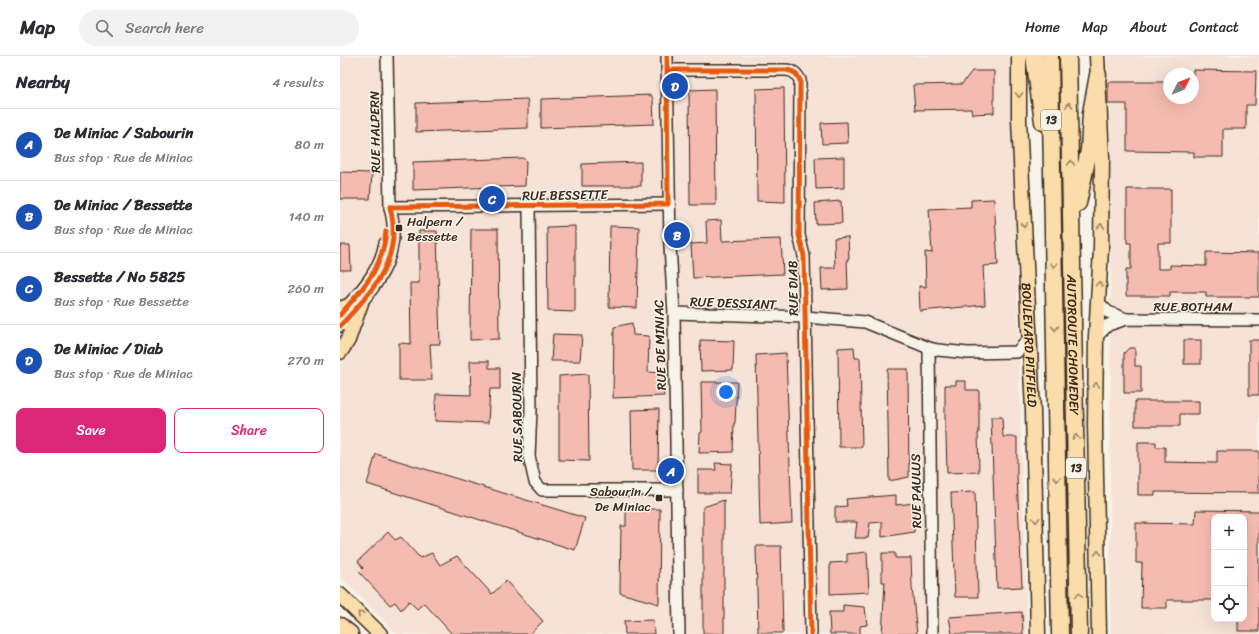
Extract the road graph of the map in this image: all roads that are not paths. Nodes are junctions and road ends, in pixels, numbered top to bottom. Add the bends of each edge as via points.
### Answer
1 (387, 56) edge
2 (667, 56) edge
3 (1019, 56) edge
4 (1034, 56) edge
5 (1050, 56) edge
6 (1068, 56) edge
7 (1097, 56) edge
8 (667, 70) junction
9 (1098, 75) junction
10 (1053, 184) junction
11 (668, 204) junction
12 (390, 207) junction
13 (529, 207) junction
14 (1072, 230) junction
15 (1098, 302) junction
16 (347, 308) edge
17 (674, 313) junction
18 (805, 316) junction
19 (1126, 319) junction
20 (1259, 320) edge
21 (340, 326) edge
22 (1096, 337) junction
23 (1030, 338) junction
24 (929, 348) junction
25 (340, 352) edge
26 (1017, 352) junction
27 (1031, 366) junction
28 (677, 490) junction
29 (340, 595) edge
30 (340, 626) edge
31 (350, 634) edge
32 (380, 634) edge
33 (679, 634) edge
34 (811, 634) edge
35 (932, 634) edge
36 (1038, 634) edge
37 (1060, 634) edge
38 (1079, 634) edge
39 (1099, 634) edge

1 - 12 street, RUE HALPERN
2 - 8 street, RUE DE MINIAC
3 -> 23 main road, BOULEVARD PITFIELD via 1019,120
4 - 10 highway
5 - 10 highway, AUTOROUTE CHOMEDEY / 13
14 -> 6 highway, AUTOROUTE CHOMEDEY / 13
7 - 9 main road
8 - 11 street, RUE DE MINIAC
8 - 18 street, RUE DIAB via 786,70 797,74 800,80 799,235 804,256
9 - 14 highway via 1091,113 1089,150
15 -> 9 main road via 1102,168
10 -> 37 highway, AUTOROUTE CHOMEDEY / 13
11 - 13 street, RUE BESSETTE
11 - 17 street, RUE DE MINIAC
12 - 13 street, RUE BESSETTE
12 - 16 street, RUE HALPERN via 384,247 377,267
13 - 28 street, RUE SABOURIN via 529,456 535,482 542,490
38 -> 14 highway, AUTOROUTE CHOMEDEY / 13
15 - 19 street, RUE BOTHAM via 1108,312
15 - 22 main road
16 - 21 street, RUE HALPERN
16 - 25 main road via 348,340
17 - 18 street, RUE DESSIANT
17 - 28 street, RUE DE MINIAC
18 - 24 street, RUE DESSIANT via 865,322
18 - 34 street, RUE DIAB
19 - 20 street, RUE BOTHAM
19 - 22 street, RUE BOTHAM via 1108,325
39 -> 22 main road
23 - 26 street
23 - 27 main road, BOULEVARD PITFIELD
24 - 26 street, RUE DESSIANT via 968,353
24 - 35 street, RUE PAULUS
26 - 27 street
27 -> 36 main road, BOULEVARD PITFIELD
28 - 33 street, RUE DE MINIAC
32 -> 29 main road
30 - 31 highway

